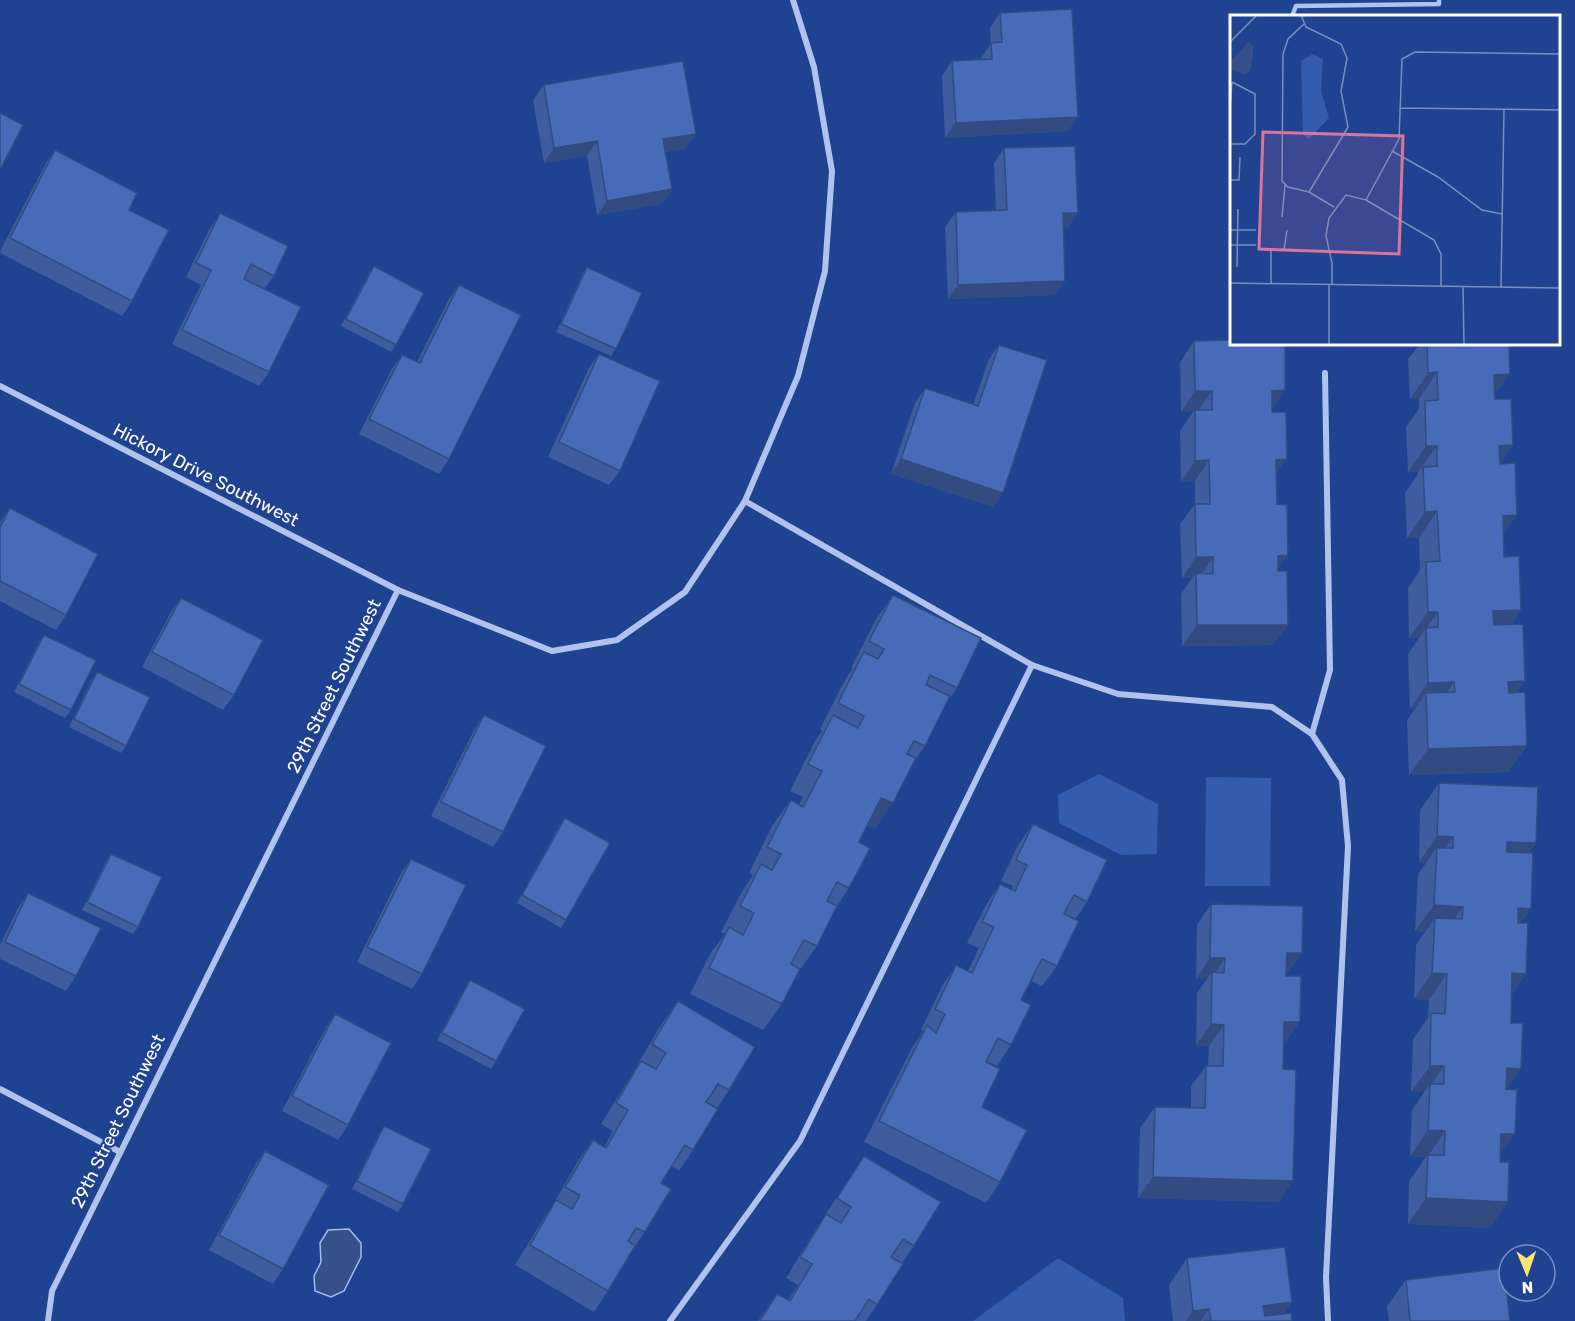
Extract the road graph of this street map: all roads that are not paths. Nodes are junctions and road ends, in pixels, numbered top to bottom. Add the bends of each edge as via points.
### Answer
1 (794, 0) edge
2 (1439, 0) edge
3 (1292, 15) edge
4 (1325, 373) dead end
5 (0, 386) edge
6 (745, 501) junction
7 (398, 590) junction
8 (1032, 665) junction
9 (1312, 734) junction
10 (0, 1089) edge
11 (120, 1152) junction
12 (48, 1321) edge
13 (670, 1321) edge
14 (1328, 1321) edge

1 - 6 street, 29th Street Southwest via 814,67 832,171 825,271 798,376
2 - 3 lane via 1439,4 1296,6
4 - 9 street via 1330,670
5 - 7 street, Hickory Drive Southwest
6 - 7 street, 29th Street Southwest via 685,592 617,639 552,651
6 - 8 street
7 - 11 street, 29th Street Southwest
8 - 9 street via 1118,694 1272,707
8 - 13 street via 800,1141
9 - 14 street via 1342,780 1348,846 1326,1277
10 - 11 street
11 - 12 street, 29th Street Southwest via 51,1291

